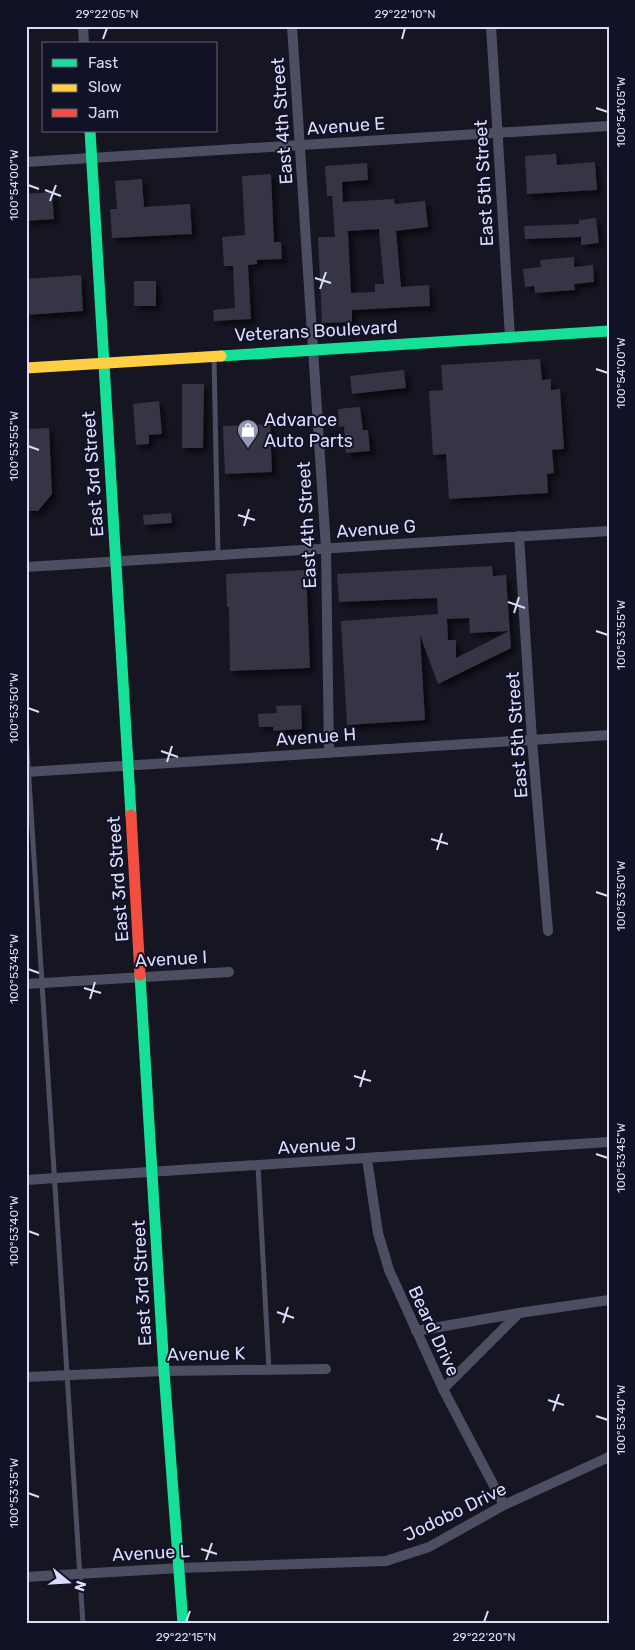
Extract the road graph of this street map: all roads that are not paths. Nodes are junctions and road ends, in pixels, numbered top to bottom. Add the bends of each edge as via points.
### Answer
1 (83, 26) edge
2 (292, 26) edge
3 (491, 26) edge
4 (84, 42) edge
5 (609, 126) edge
6 (90, 132) edge
7 (498, 133) junction
8 (300, 145) junction
9 (91, 158) junction
10 (26, 162) edge
11 (609, 331) edge
12 (510, 338) junction
13 (313, 350) junction
14 (214, 354) junction
15 (104, 363) junction
16 (26, 368) edge
17 (609, 531) edge
18 (520, 536) junction
19 (326, 549) junction
20 (218, 554) junction
21 (116, 562) junction
22 (26, 567) edge
23 (26, 733) edge
24 (609, 735) edge
25 (532, 740) junction
26 (329, 753) junction
27 (128, 765) junction
28 (28, 772) edge
29 (548, 931) dead end
30 (229, 972) dead end
31 (141, 977) junction
32 (42, 983) junction
33 (26, 984) edge
34 (609, 1142) edge
35 (367, 1159) junction
36 (258, 1166) junction
37 (153, 1172) junction
38 (53, 1178) junction
39 (26, 1180) edge
40 (609, 1300) edge
41 (519, 1313) junction
42 (416, 1331) junction
43 (164, 1370) junction
44 (269, 1370) junction
45 (326, 1370) dead end
46 (66, 1375) junction
47 (26, 1377) edge
48 (443, 1389) junction
49 (609, 1457) edge
50 (504, 1506) junction
51 (308, 1565) joint
52 (180, 1568) junction
53 (81, 1574) junction
54 (26, 1577) edge
55 (83, 1624) edge
56 (183, 1624) edge

1 - 4 street
2 - 8 street, East 4th Street
3 - 7 street, East 5th Street
5 - 7 street, Avenue E
6 - 9 street, East 3rd Street
7 - 8 street, Avenue E
7 - 12 street, East 5th Street
8 - 9 street, Avenue E
8 - 13 street, East 4th Street
9 - 10 street, Avenue E
9 - 15 street, East 3rd Street
11 - 12 street, Veterans Boulevard
12 - 13 street, Veterans Boulevard
13 - 14 street, Veterans Boulevard
13 - 19 street, East 4th Street
14 - 15 street, Veterans Boulevard
14 - 20 lane
15 - 16 street, Veterans Boulevard
15 - 21 street, East 3rd Street
17 - 18 street, Avenue G
18 - 19 street, Avenue G
18 - 25 street, East 5th Street
19 - 20 street, Avenue G
19 - 26 street, East 4th Street
20 - 21 street, Avenue G
21 - 22 street, Avenue G
21 - 27 street, East 3rd Street
23 - 28 lane
24 - 25 street, Avenue H
25 - 26 street, Avenue H
25 - 29 street, East 5th Street
26 - 27 street, Avenue H
27 - 28 street, Avenue H
27 - 31 street, East 3rd Street
28 - 32 lane
30 - 31 street, Avenue I
31 - 32 street, Avenue I
31 - 37 street, East 3rd Street
32 - 33 street, Avenue I
32 - 38 lane
34 - 35 street, Avenue J
35 - 36 street, Avenue J
35 - 42 street, Beard Drive via 378,1233 389,1270
36 - 37 street, Avenue J
36 - 44 lane
37 - 38 street, Avenue J
37 - 43 street, East 3rd Street
38 - 39 street, Avenue J
38 - 46 lane
40 - 41 street
41 - 42 street
41 - 48 street
42 - 48 street, Beard Drive
43 - 44 street, Avenue K
43 - 46 street, Avenue K
43 - 52 street, East 3rd Street
44 - 45 street, Avenue K
46 - 47 street, Avenue K
46 - 53 lane
48 - 50 street, Beard Drive
49 - 50 street, Jodobo Drive
50 - 51 street, Jodobo Drive via 429,1547 386,1561
51 - 52 street, Avenue L
52 - 53 street, Avenue L
52 - 56 street, East 3rd Street
53 - 54 street, Avenue L
53 - 55 lane

